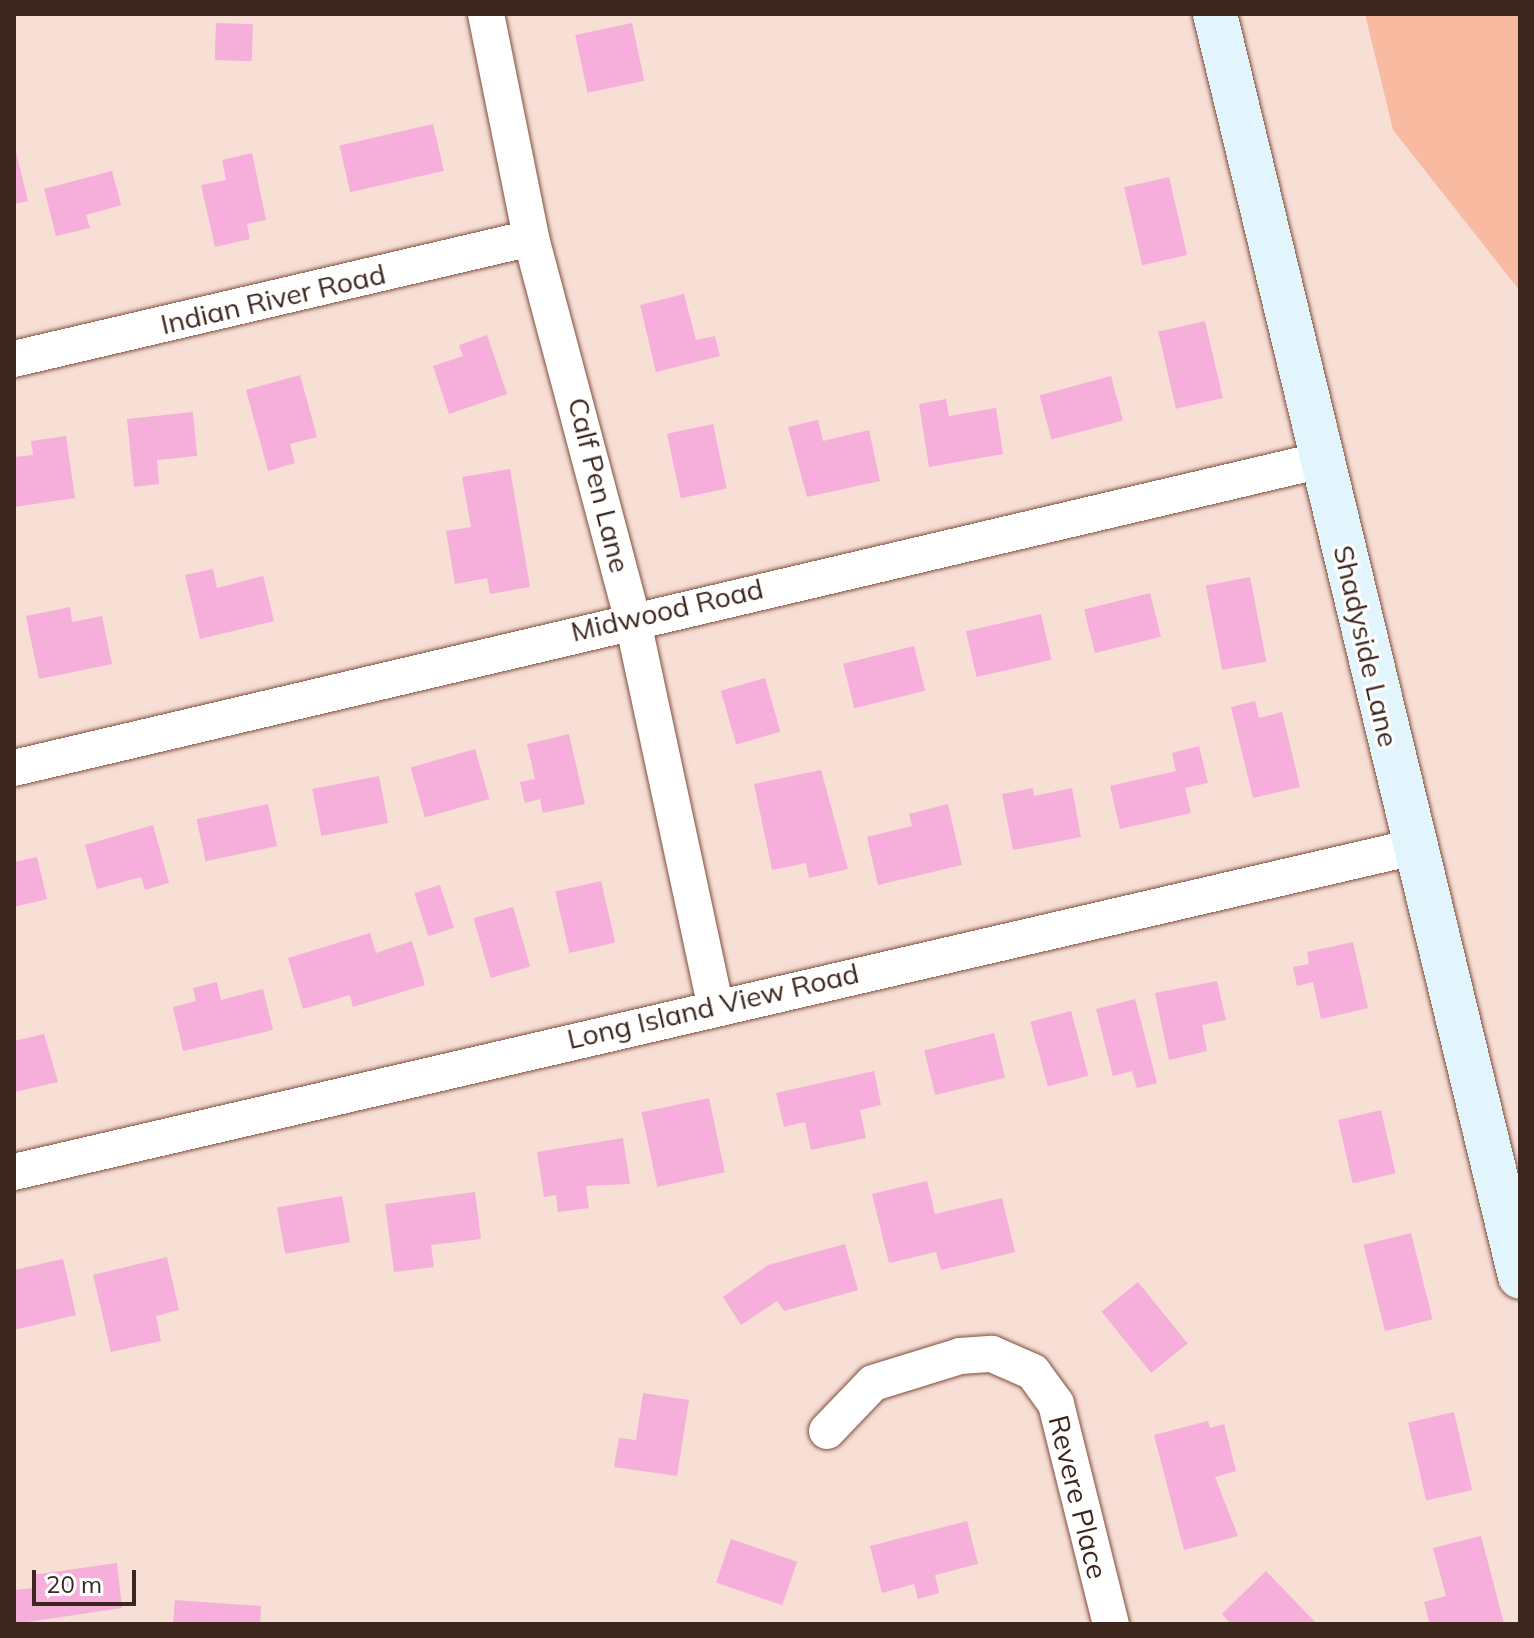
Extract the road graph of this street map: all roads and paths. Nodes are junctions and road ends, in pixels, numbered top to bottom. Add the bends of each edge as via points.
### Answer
1 (486, 14) edge
2 (1215, 14) edge
3 (531, 238) junction
4 (14, 359) edge
5 (1322, 460) junction
6 (632, 617) junction
7 (14, 768) edge
8 (1414, 847) junction
9 (715, 1005) junction
10 (14, 1172) edge
11 (1520, 1277) edge
12 (827, 1431) dead end
13 (1111, 1624) edge

1 - 3 street, Calf Pen Lane
2 - 5 street, Shadyside Lane
3 - 4 street, Indian River Road
3 - 6 street, Calf Pen Lane
5 - 6 street, Midwood Road
5 - 8 street, Shadyside Lane
6 - 7 street, Midwood Road
6 - 9 street, Calf Pen Lane
8 - 9 street, Long Island View Road
8 - 11 street, Shadyside Lane
9 - 10 street, Long Island View Road
12 - 13 street, Revere Place via 873,1383 960,1356 992,1354 1033,1372 1056,1404

